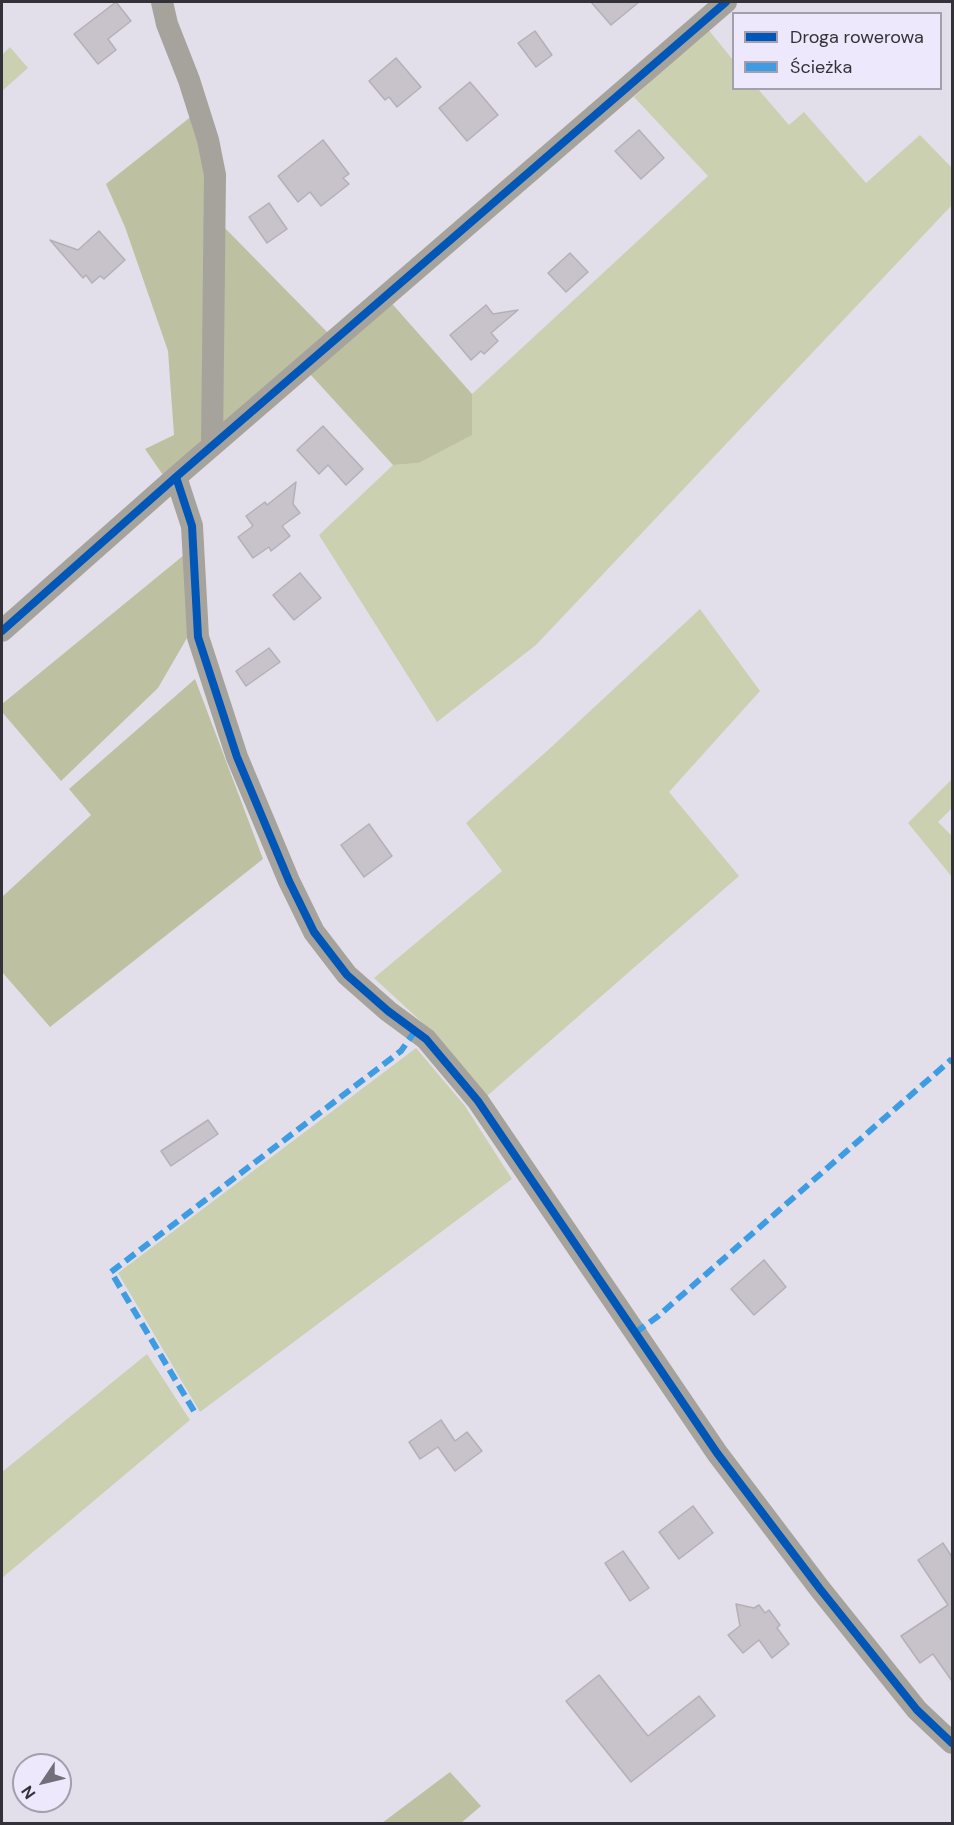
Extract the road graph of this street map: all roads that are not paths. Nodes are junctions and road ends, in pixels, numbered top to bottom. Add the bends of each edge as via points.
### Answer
1 (162, 2) edge
2 (726, 2) edge
3 (212, 446) junction
4 (176, 477) junction
5 (2, 631) edge
6 (952, 1743) edge

1 - 3 street via 205,130 215,175
2 - 3 street
3 - 4 street
4 - 5 street
4 - 6 street via 192,526 198,637 237,757 314,932 347,975 426,1039 478,1101 717,1453 917,1710

